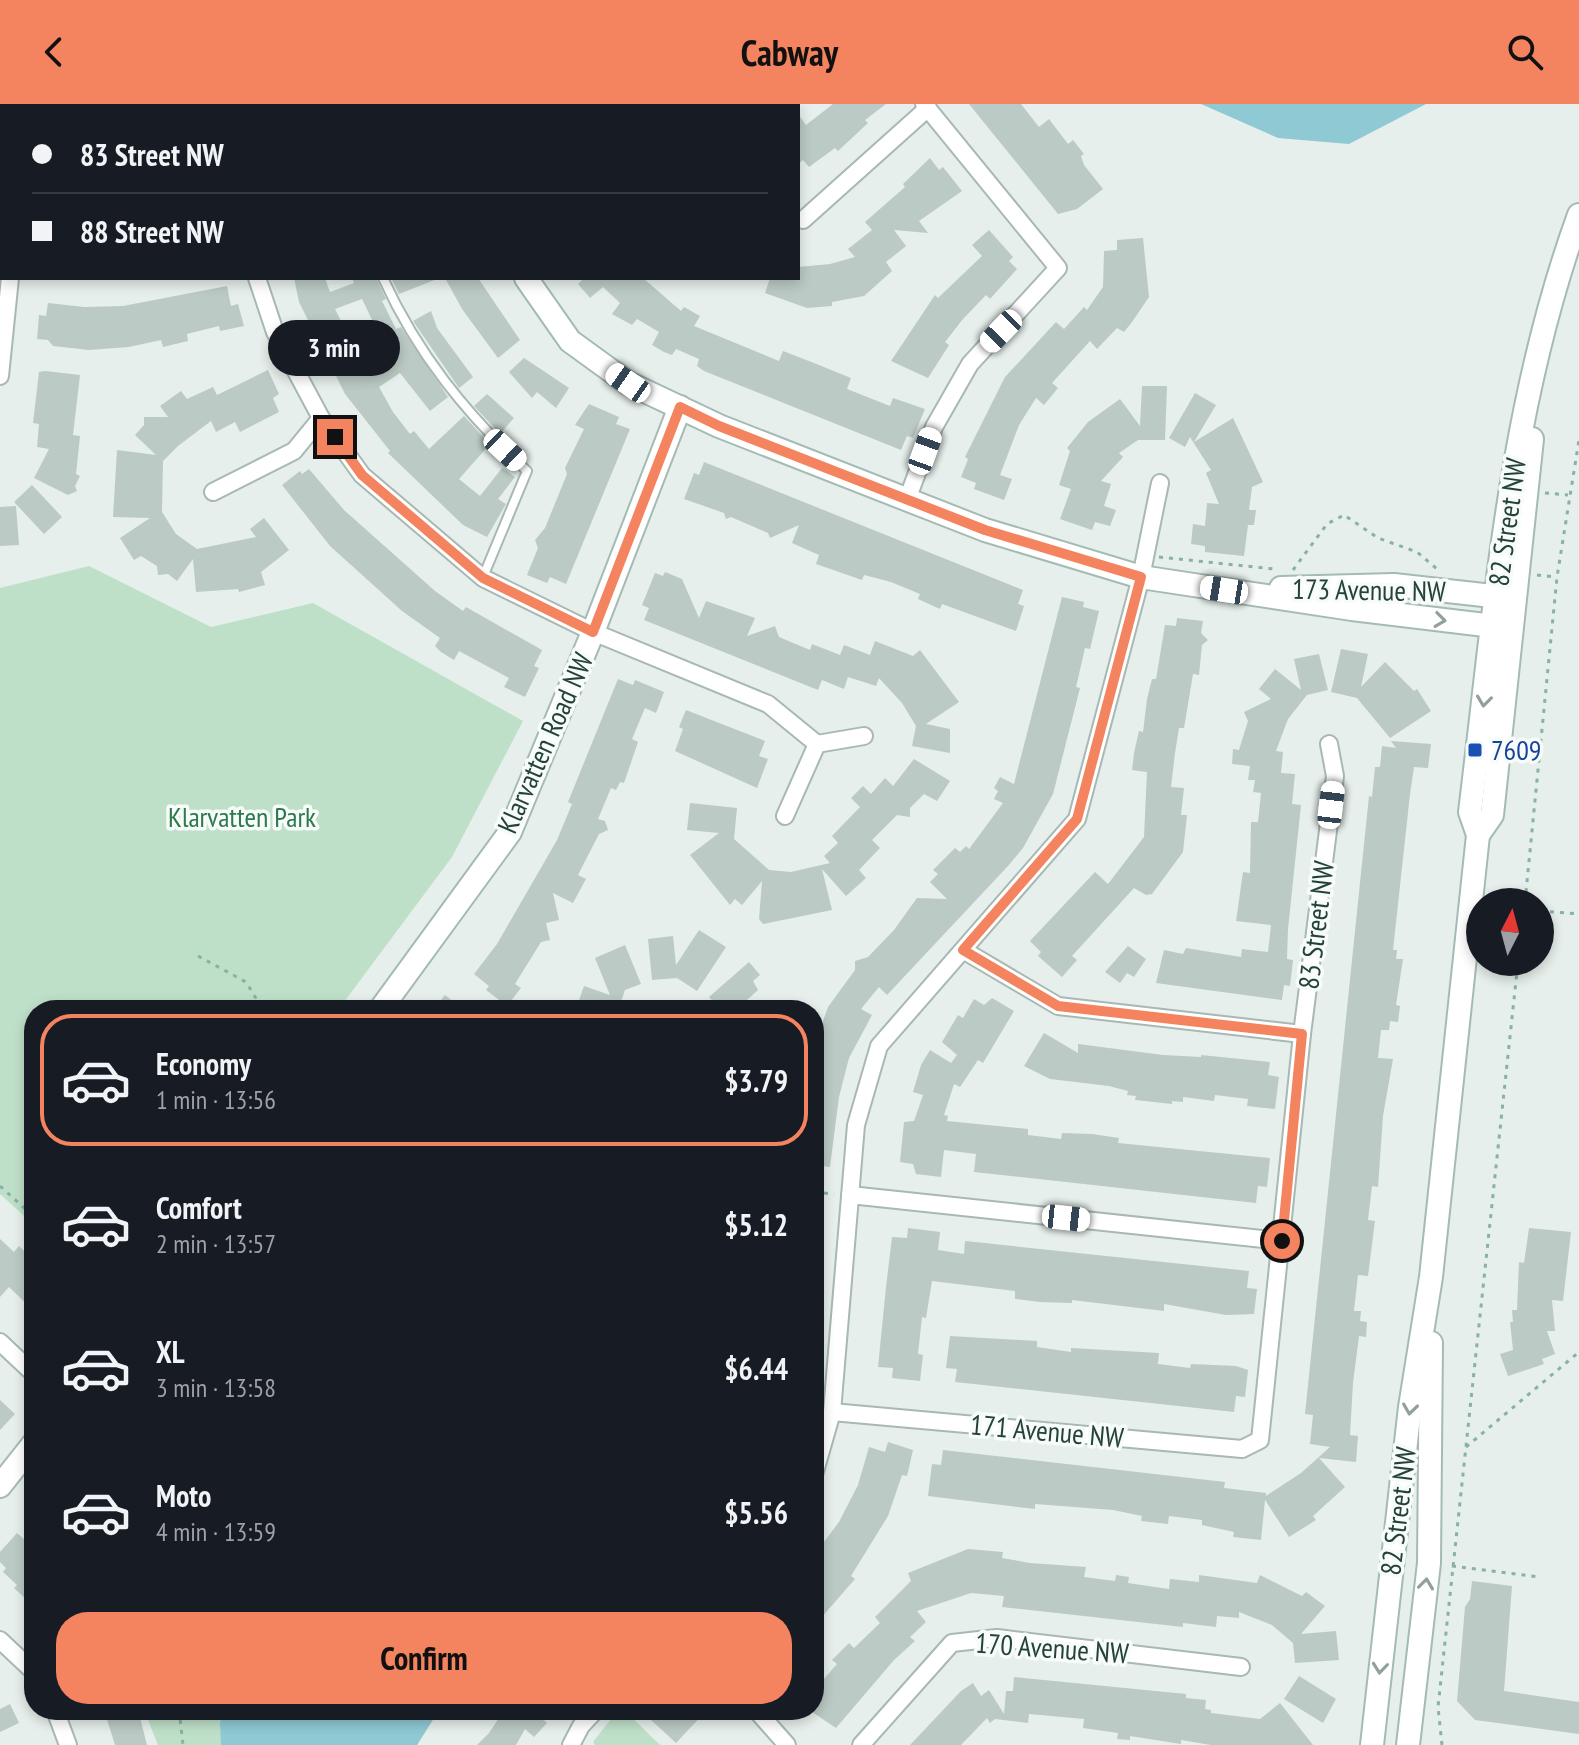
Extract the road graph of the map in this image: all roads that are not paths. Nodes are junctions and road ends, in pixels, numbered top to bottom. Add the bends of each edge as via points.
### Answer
1 (926, 106) edge
2 (1579, 215) edge
3 (803, 220) dead end
4 (1579, 255) edge
5 (10, 280) edge
6 (258, 280) edge
7 (384, 280) edge
8 (527, 280) edge
9 (0, 376) edge
10 (680, 407) junction
11 (321, 418) junction
12 (1160, 483) dead end
13 (213, 492) dead end
14 (907, 500) junction
15 (1141, 577) junction
16 (483, 578) junction
17 (1224, 590) junction
18 (1505, 597) junction
19 (1501, 627) junction
20 (593, 632) junction
21 (864, 736) dead end
22 (817, 744) junction
23 (1329, 744) dead end
24 (785, 816) dead end
25 (963, 950) junction
26 (387, 1000) edge
27 (1302, 1034) junction
28 (850, 1195) junction
29 (1282, 1241) junction
30 (1431, 1277) junction
31 (0, 1342) edge
32 (24, 1365) edge
33 (832, 1412) junction
34 (824, 1440) edge
35 (1260, 1440) joint
36 (24, 1456) edge
37 (0, 1486) edge
38 (0, 1640) edge
39 (24, 1663) edge
40 (1241, 1667) dead end
41 (59, 1720) edge
42 (587, 1720) edge
43 (765, 1720) edge
44 (68, 1745) edge
45 (571, 1745) edge
46 (787, 1745) edge
47 (861, 1745) edge
48 (1372, 1745) edge
49 (1408, 1745) edge

1 - 3 street
1 - 14 street via 1058,268 970,364 934,427
2 - 18 main road, 82 Street NW via 1553,289 1525,406 1510,484
4 - 18 main road, 82 Street NW via 1539,401
5 - 9 street
6 - 11 street via 275,332
7 - 16 lane via 404,325 443,384 527,471
8 - 10 main road, 173 Avenue NW via 570,341 628,383
10 - 14 main road, 173 Avenue NW
10 - 20 main road, Klarvatten Road NW
11 - 13 street via 294,451
11 - 16 street via 362,475
12 - 15 street
14 - 15 main road, 173 Avenue NW via 985,530
15 - 17 main road, 173 Avenue NW
15 - 25 street via 1077,819
16 - 20 street
17 - 18 main road, 173 Avenue NW via 1394,585
17 -> 19 main road, 173 Avenue NW
18 - 19 main road, 82 Street NW
19 - 30 main road, 82 Street NW via 1470,812 1478,835
20 - 22 street via 768,704
20 - 26 main road, Klarvatten Road NW via 510,832
21 - 22 street
22 - 24 street
23 - 27 street, 83 Street NW via 1335,776
25 - 27 street via 1058,1006
25 - 28 street via 879,1046 856,1125
27 - 29 street, 83 Street NW
28 - 29 street
28 - 33 street
29 - 35 street, 83 Street NW
30 -> 48 main road, 82 Street NW via 1406,1438
49 -> 30 main road, 82 Street NW via 1429,1563
31 - 32 street
33 - 34 street
33 - 35 street, 171 Avenue NW via 1242,1449
36 - 37 main road
38 - 39 street
40 - 47 street, 170 Avenue NW via 997,1638 952,1643
41 - 44 street
42 - 45 street
43 - 46 street

